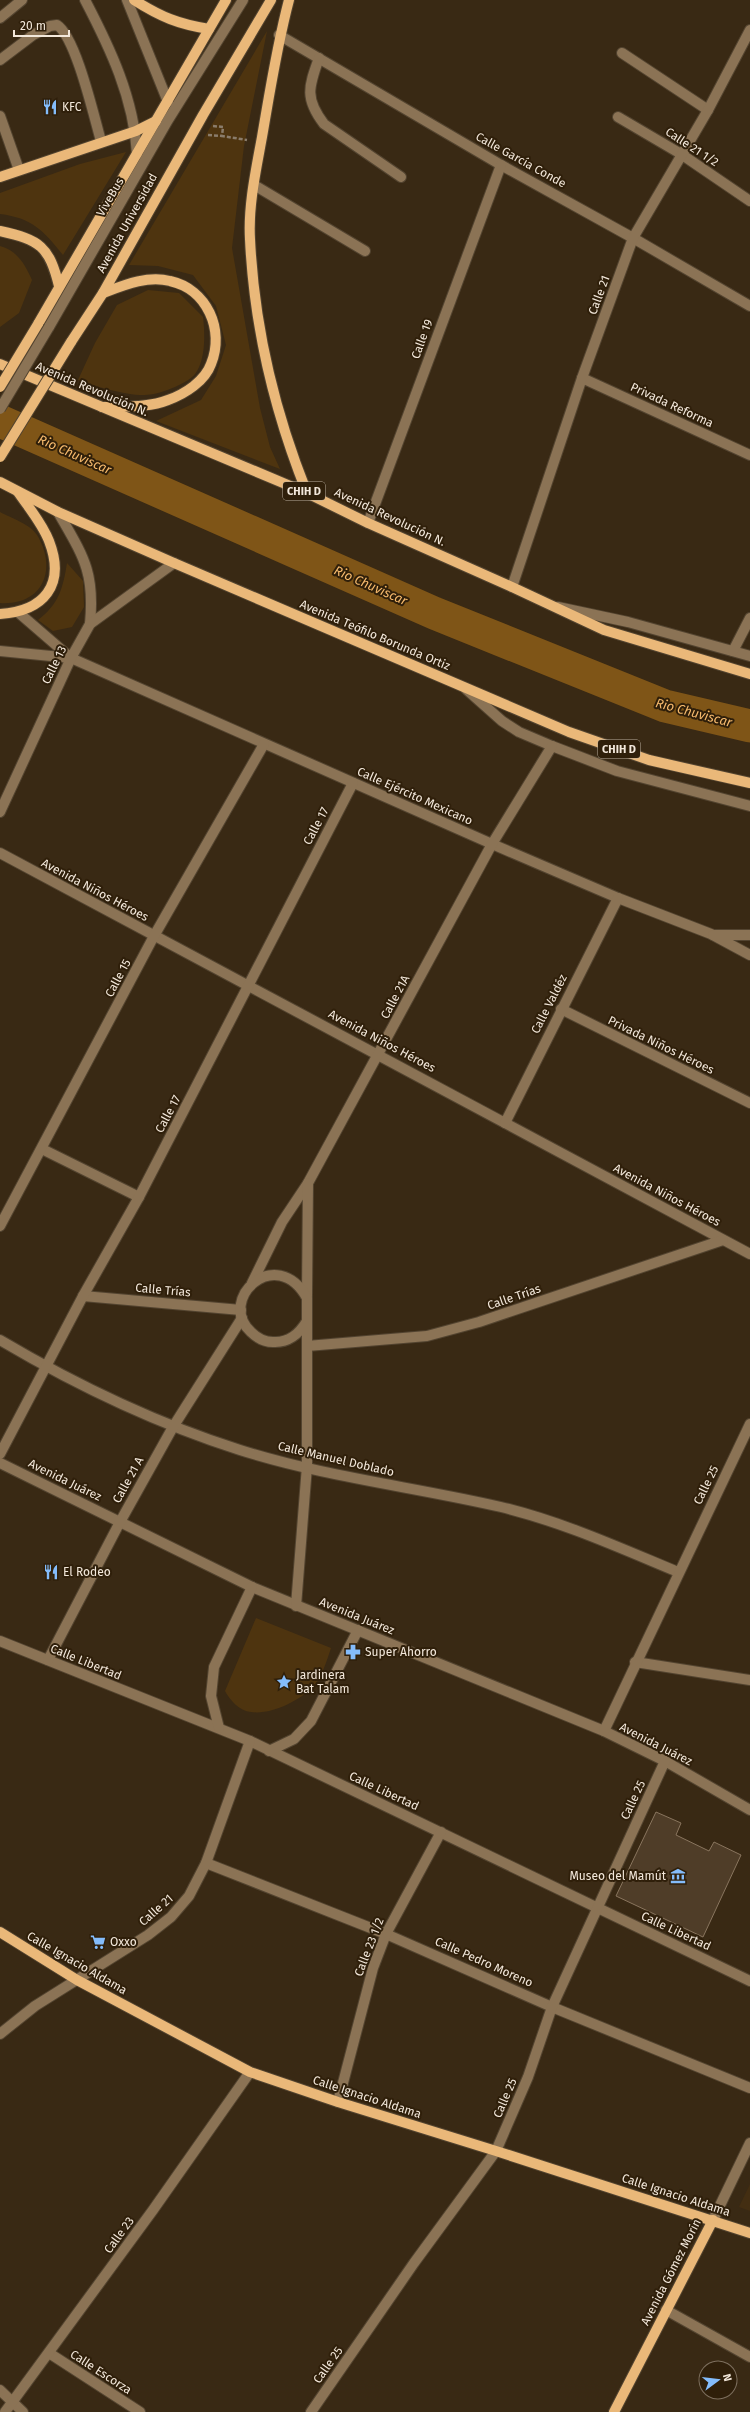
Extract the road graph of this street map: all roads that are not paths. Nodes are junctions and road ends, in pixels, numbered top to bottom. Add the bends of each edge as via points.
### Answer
1 (22, 0) edge
2 (84, 0) edge
3 (127, 0) edge
4 (134, 0) edge
5 (226, 0) edge
6 (244, 0) edge
7 (272, 0) edge
8 (288, 0) edge
9 (0, 18) edge
10 (209, 29) junction
11 (750, 30) edge
12 (279, 35) junction
13 (622, 53) dead end
14 (319, 58) junction
15 (0, 60) edge
16 (168, 102) junction
17 (708, 110) junction
18 (0, 116) edge
19 (618, 117) dead end
20 (156, 121) junction
21 (136, 130) junction
22 (101, 141) junction
23 (137, 154) junction
24 (681, 154) junction
25 (501, 165) junction
26 (19, 170) junction
27 (0, 177) edge
28 (401, 178) dead end
29 (254, 185) junction
30 (750, 201) edge
31 (0, 231) edge
32 (633, 238) junction
33 (365, 251) dead end
34 (59, 286) junction
35 (103, 293) junction
36 (750, 306) edge
37 (0, 364) edge
38 (582, 378) junction
39 (0, 387) edge
40 (99, 407) junction
41 (0, 409) edge
42 (750, 455) edge
43 (0, 457) edge
44 (0, 482) edge
45 (17, 490) junction
46 (307, 492) junction
47 (58, 512) junction
48 (368, 523) junction
49 (174, 564) junction
50 (512, 587) junction
51 (553, 606) junction
52 (19, 613) junction
53 (0, 614) edge
54 (750, 618) edge
55 (90, 624) junction
56 (0, 651) edge
57 (733, 651) junction
58 (750, 656) edge
59 (70, 658) junction
60 (750, 674) edge
61 (465, 688) junction
62 (264, 744) junction
63 (552, 746) junction
64 (353, 783) junction
65 (750, 783) edge
66 (750, 806) edge
67 (0, 812) edge
68 (492, 844) junction
69 (0, 853) edge
70 (618, 898) junction
71 (711, 934) junction
72 (750, 935) edge
73 (154, 936) junction
74 (750, 955) edge
75 (250, 985) junction
76 (561, 1009) junction
77 (379, 1054) junction
78 (750, 1103) edge
79 (505, 1123) junction
80 (42, 1149) junction
81 (308, 1183) junction
82 (140, 1197) junction
83 (0, 1226) edge
84 (723, 1240) junction
85 (750, 1254) edge
86 (252, 1283) junction
87 (82, 1296) junction
88 (307, 1298) junction
89 (241, 1314) junction
90 (307, 1321) junction
91 (0, 1340) edge
92 (307, 1346) junction
93 (46, 1368) junction
94 (750, 1424) edge
95 (173, 1427) junction
96 (0, 1454) edge
97 (0, 1463) edge
98 (307, 1466) junction
99 (120, 1522) junction
100 (678, 1572) junction
101 (252, 1587) junction
102 (296, 1606) junction
103 (358, 1630) junction
104 (0, 1641) edge
105 (48, 1660) junction
106 (635, 1662) junction
107 (750, 1680) edge
108 (219, 1728) junction
109 (604, 1731) junction
110 (250, 1741) junction
111 (269, 1751) junction
112 (665, 1761) junction
113 (750, 1810) edge
114 (441, 1832) junction
115 (206, 1862) junction
116 (597, 1908) junction
117 (0, 1932) edge
118 (386, 1934) junction
119 (77, 1980) junction
120 (750, 1981) edge
121 (552, 2007) junction
122 (0, 2034) edge
123 (250, 2072) junction
124 (750, 2088) edge
125 (338, 2102) junction
126 (750, 2143) edge
127 (496, 2151) junction
128 (713, 2220) junction
129 (750, 2233) edge
130 (666, 2310) junction
131 (49, 2353) junction
132 (750, 2356) edge
133 (0, 2390) edge
134 (12, 2402) junction
135 (5, 2412) edge
136 (23, 2412) edge
137 (140, 2412) edge
138 (311, 2412) edge
139 (614, 2412) edge

1 - 9 street
2 - 21 street via 108,44
3 - 16 street
4 - 10 main road via 178,24
5 - 10 main road
6 - 41 street, ViveBus, bridge via 168,120
7 - 35 main road, Avenida Universidad via 202,115
8 - 12 main road
10 - 16 main road
11 - 17 street, Calle 21
12 - 14 street, Calle García Conde
12 - 29 main road
13 - 17 street
14 - 25 street, Calle García Conde
14 - 28 street via 309,86 312,107 324,124
15 - 22 street via 42,30 57,25 63,29 69,37
16 - 20 main road
17 - 24 street, Calle 21
18 - 26 street
19 - 24 street, Calle 21 1/2
20 - 21 main road
20 - 23 main road
21 - 22 main road
21 - 23 street
22 - 26 main road
23 - 34 main road
24 - 30 street, Calle 21 1/2
24 - 32 street, Calle 21
25 - 32 street, Calle García Conde
25 - 48 street, Calle 19
26 - 27 main road
29 - 33 street
29 - 46 main road via 249,238 258,321 293,457
31 - 34 main road via 24,236 40,245 53,261
32 - 36 street, Calle García Conde
32 - 38 street, Calle 21
34 - 39 main road, bridge
35 - 40 main road via 144,280 169,280 185,285 202,299 210,313 216,330 216,348 211,365 199,382 183,394 147,406
35 - 43 main road, Avenida Universidad, bridge
37 - 40 main road, Avenida Revolución N. / CHIH D
38 - 42 street, Privada Reforma
38 - 50 street, Calle 21
40 - 46 main road, Avenida Revolución N. / CHIH D
44 - 45 main road, Avenida Teófilo Borunda Ortiz / CHIH D
45 - 47 main road, Avenida Teófilo Borunda Ortiz / CHIH D
45 - 52 main road via 38,520 49,542 55,566 48,593 34,606
46 - 48 main road, Avenida Revolución N. / CHIH D
47 - 49 main road, Avenida Teófilo Borunda Ortiz / CHIH D
47 - 55 street via 85,562 91,581
48 - 50 main road, Avenida Revolución N. / CHIH D
49 - 55 street, Calle 13
49 - 61 main road, Avenida Teófilo Borunda Ortiz / CHIH D
50 - 51 main road, Avenida Revolución N. / CHIH D
51 - 57 street via 628,622
51 - 60 main road, Avenida Revolución N. / CHIH D via 604,630
52 - 53 main road
52 - 59 street
54 - 57 street
55 - 59 street, Calle 13
56 - 59 street
57 - 58 street
59 - 62 street, Calle Ejército Mexicano
59 - 67 street, Calle 13
61 - 63 street via 502,721 519,732
61 - 65 main road, Avenida Teófilo Borunda Ortiz / CHIH D via 569,732 649,760
62 - 64 street, Calle Ejército Mexicano
62 - 73 street, Calle 15
63 - 66 street via 617,771
63 - 68 street, Calle 21A
64 - 68 street, Calle Ejército Mexicano
64 - 75 street, Calle 17
68 - 70 street, Calle Ejército Mexicano
68 - 77 street, Calle 21A
69 - 73 street, Avenida Niños Héroes
70 - 71 street, Calle Ejército Mexicano
70 - 76 street, Calle Valdéz
71 - 72 street
71 - 74 street, Calle Ejército Mexicano
73 - 75 street, Avenida Niños Héroes
73 - 80 street, Calle 15
75 - 77 street, Avenida Niños Héroes
75 - 82 street, Calle 17
76 - 78 street, Privada Niños Héroes
76 - 79 street, Calle Valdéz
77 - 79 street, Avenida Niños Héroes
77 - 81 street, Calle 21A
79 - 84 street, Avenida Niños Héroes
80 - 82 street
80 - 83 street, Calle 15
81 - 86 street, Calle 21A via 282,1222
81 - 88 street
82 - 87 street, Calle 17
84 - 85 street, Avenida Niños Héroes
84 - 92 street, Calle Trías via 479,1322 427,1336
86 - 88 street via 264,1276 277,1274 290,1278 301,1287
86 - 89 street via 242,1300
87 - 89 street, Calle Trías
87 - 93 street, Calle 17
88 - 90 street
89 - 90 street via 248,1329 256,1338 268,1342 291,1339
89 - 95 street, Calle 21 A
90 - 92 street
91 - 93 street, Calle Manuel Doblado
92 - 98 street
93 - 95 street, Calle Manuel Doblado
93 - 96 street, Calle 17
94 - 100 street, Calle 25
95 - 98 street, Calle Manuel Doblado via 241,1450
95 - 99 street, Calle 21 A
97 - 99 street, Avenida Juárez
98 - 100 street, Calle Manuel Doblado via 502,1507 560,1523
98 - 102 street
99 - 101 street, Avenida Juárez
99 - 105 street, Calle 21 A
100 - 106 street, Calle 25
101 - 102 street, Avenida Juárez
101 - 108 street via 214,1667 211,1696
102 - 103 street, Avenida Juárez
103 - 109 street, Avenida Juárez
103 - 111 street via 311,1722 294,1739
104 - 105 street, Calle Libertad
105 - 108 street, Calle Libertad
106 - 107 street
106 - 109 street, Calle 25
108 - 110 street, Calle Libertad
109 - 112 street, Avenida Juárez
110 - 111 street, Calle Libertad
110 - 115 street, Calle 21
111 - 114 street, Calle Libertad
112 - 113 street, Avenida Juárez
112 - 116 street, Calle 25
114 - 116 street, Calle Libertad
114 - 118 street, Calle 23 1/2
115 - 118 street, Calle Pedro Moreno
115 - 119 street, Calle 21 via 189,1896 171,1917 148,1935
116 - 120 street, Calle Libertad
116 - 121 street, Calle 25
117 - 119 main road, Calle Ignacio Aldama
118 - 121 street, Calle Pedro Moreno
118 - 125 street, Calle 23 1/2 via 372,1968
119 - 122 street, Calle 21 via 35,2006
119 - 123 main road, Calle Ignacio Aldama
121 - 124 street, Calle Pedro Moreno
121 - 127 street, Calle 25 via 528,2077
123 - 125 main road, Calle Ignacio Aldama
123 - 131 street, Calle 23
125 - 127 main road, Calle Ignacio Aldama
126 - 128 street, Avenida Gómez Morín
127 - 128 main road, Calle Ignacio Aldama
127 - 138 street, Calle 25 via 414,2263
128 - 129 main road, Calle Ignacio Aldama
128 - 130 main road, Avenida Gómez Morín
130 - 132 street
130 - 139 main road, Avenida Gómez Morín
131 - 134 street, Calle 23
131 - 137 street, Calle Escorza
133 - 134 street
134 - 135 street, Calle 23
134 - 136 street

